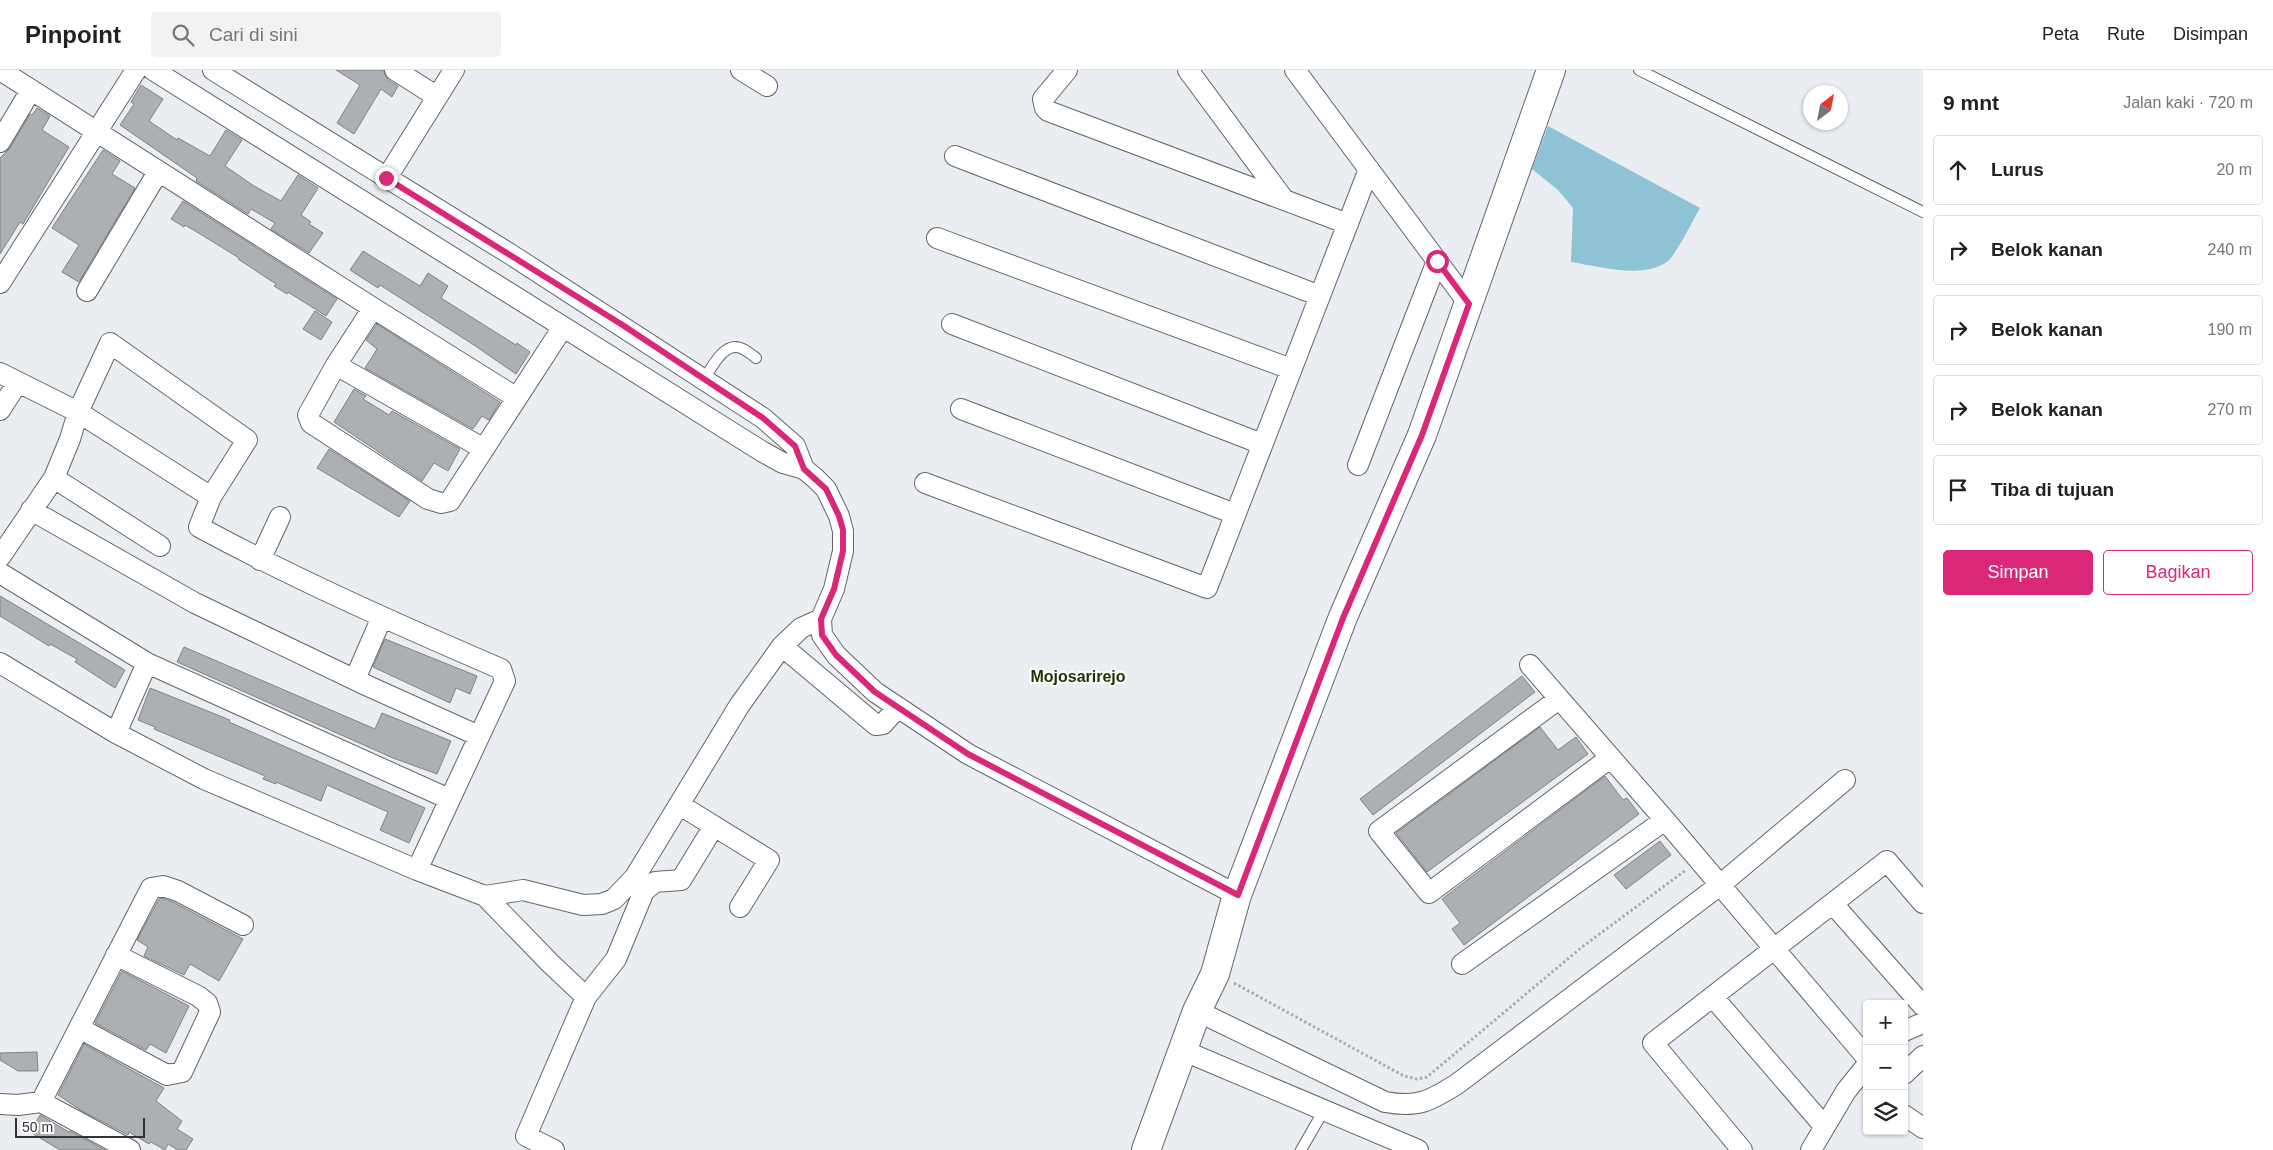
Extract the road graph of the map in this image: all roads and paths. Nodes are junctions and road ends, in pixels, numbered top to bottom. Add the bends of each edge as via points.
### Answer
1 (0, 70) edge
2 (136, 70) edge
3 (153, 70) edge
4 (213, 70) edge
5 (395, 70) edge
6 (454, 70) edge
7 (741, 70) edge
8 (1067, 70) edge
9 (1173, 70) edge
10 (1295, 70) edge
11 (1551, 70) edge
12 (1639, 70) edge
13 (1191, 74) edge
14 (767, 86) dead end
15 (31, 90) junction
16 (436, 96) junction
17 (96, 131) junction
18 (0, 142) edge
19 (955, 156) dead end
20 (354, 158) junction
21 (1369, 169) junction
22 (158, 172) junction
23 (386, 178) junction
24 (337, 186) junction
25 (1282, 197) junction
26 (1923, 212) edge
27 (1348, 224) junction
28 (937, 238) dead end
29 (1437, 261) junction
30 (0, 283) edge
31 (563, 290) junction
32 (87, 291) dead end
33 (1320, 296) junction
34 (1469, 304) junction
35 (373, 308) junction
36 (555, 322) junction
37 (952, 324) dead end
38 (756, 358) dead end
39 (336, 365) junction
40 (1291, 369) junction
41 (0, 373) edge
42 (704, 379) junction
43 (18, 382) junction
44 (517, 398) junction
45 (961, 409) dead end
46 (0, 410) edge
47 (78, 412) junction
48 (1262, 444) junction
49 (484, 449) junction
50 (1358, 465) dead end
51 (804, 469) junction
52 (54, 478) junction
53 (925, 484) dead end
54 (211, 497) junction
55 (31, 510) junction
56 (1236, 514) junction
57 (280, 517) dead end
58 (160, 546) dead end
59 (0, 557) edge
60 (260, 560) junction
61 (0, 573) edge
62 (382, 617) junction
63 (821, 619) junction
64 (782, 646) junction
65 (0, 663) edge
66 (147, 663) junction
67 (1530, 665) dead end
68 (355, 679) junction
69 (1559, 700) junction
70 (898, 707) junction
71 (116, 732) junction
72 (479, 736) junction
73 (1610, 758) junction
74 (1845, 780) dead end
75 (449, 799) junction
76 (680, 805) junction
77 (1665, 820) junction
78 (714, 826) junction
79 (1699, 860) junction
80 (417, 870) junction
81 (1720, 885) junction
82 (1238, 895) junction
83 (485, 896) junction
84 (614, 899) junction
85 (1923, 903) edge
86 (1833, 904) junction
87 (740, 907) dead end
88 (633, 918) junction
89 (242, 925) dead end
90 (1775, 950) junction
91 (116, 955) junction
92 (1462, 964) dead end
93 (1216, 974) junction
94 (586, 997) junction
95 (1713, 997) junction
96 (1923, 1006) edge
97 (1197, 1011) junction
98 (1923, 1023) edge
99 (79, 1028) junction
100 (1908, 1029) edge
101 (1182, 1050) junction
102 (1863, 1053) edge
103 (1923, 1056) edge
104 (1863, 1070) edge
105 (1908, 1070) edge
106 (41, 1102) junction
107 (0, 1104) edge
108 (1324, 1110) junction
109 (1908, 1118) edge
110 (1824, 1126) junction
111 (1923, 1128) edge
112 (1408, 1148) edge
113 (130, 1150) edge
114 (554, 1150) edge
115 (1146, 1150) edge
116 (1301, 1150) edge
117 (1742, 1150) edge
118 (1812, 1150) edge

1 - 15 street
2 - 17 street
3 - 24 street
4 - 20 street
5 - 16 street
6 - 16 street
7 - 14 street
8 - 25 street via 1043,99 1048,111
9 - 13 street
10 - 21 street
11 - 34 main road
12 - 26 lane
13 - 25 street
15 - 17 street
15 - 18 street
16 - 23 street
17 - 22 street
17 - 30 street
19 - 33 street
20 - 23 street
20 - 24 street
21 - 27 street
21 - 29 street
22 - 32 street
22 - 35 street
23 - 31 street
24 - 36 street
25 - 27 street
27 - 33 street
28 - 40 street
29 - 34 street
29 - 50 street
31 - 36 street
31 - 42 street
33 - 40 street
34 - 82 main road via 1422,435 1343,618
35 - 39 street
35 - 44 street
36 - 44 street
36 - 51 street via 782,464
37 - 48 street
38 - 42 lane via 734,346 727,349
39 - 49 street
39 - 49 street via 311,406 308,415 311,423 428,498 441,503 450,501
40 - 48 street
41 - 43 street
42 - 51 street via 763,418 795,446
43 - 46 street
43 - 47 street
44 - 49 street
45 - 56 street
47 - 52 street
47 - 54 street
47 - 54 street via 110,343 247,440
48 - 56 street
51 - 63 street via 826,489 843,530 843,551 834,589
52 - 55 street
52 - 58 street
53 - 56 street via 1207,588
54 - 60 street via 199,527
55 - 59 street
55 - 68 street via 195,603
57 - 60 street
60 - 62 street
61 - 66 street
62 - 68 street
62 - 72 street via 502,669 505,681
63 - 64 street via 801,628
63 - 70 street via 822,635 836,655 875,692
64 - 70 street via 876,725 883,724
64 - 76 street via 739,706
65 - 71 street
66 - 71 street
66 - 75 street
67 - 69 street
68 - 72 street
69 - 73 street
69 - 73 street via 1378,832 1429,893
70 - 82 street via 968,754
71 - 80 street via 204,779
72 - 75 street
73 - 77 street
74 - 81 street
75 - 80 street
76 - 78 street
76 - 84 street via 635,877
77 - 79 street
77 - 92 street
78 - 87 street via 769,860
78 - 88 street via 681,880 655,882 644,891
79 - 81 street
79 - 93 path via 1582,947 1427,1077 1404,1076
80 - 83 street
81 - 90 street
81 - 97 street via 1457,1084 1419,1104 1405,1106 1385,1102
82 - 93 main road
83 - 84 street via 523,890 583,905 602,904
83 - 94 street
84 - 88 street
85 - 86 street via 1887,861
86 - 90 street
86 - 96 street
88 - 94 street via 616,959
89 - 91 street via 178,891 162,886 150,888
90 - 95 street
90 - 102 street
91 - 99 street
91 - 99 street via 207,1003 210,1012 182,1072 167,1075
93 - 97 main road
94 - 114 street via 526,1136
95 - 110 street
95 - 117 street via 1653,1043
97 - 101 main road
98 - 100 street
99 - 106 street
101 - 108 street
101 - 115 main road
103 - 105 street
104 - 110 street
106 - 107 street
106 - 113 street
108 - 112 street
108 - 116 lane
109 - 111 street
110 - 118 street

